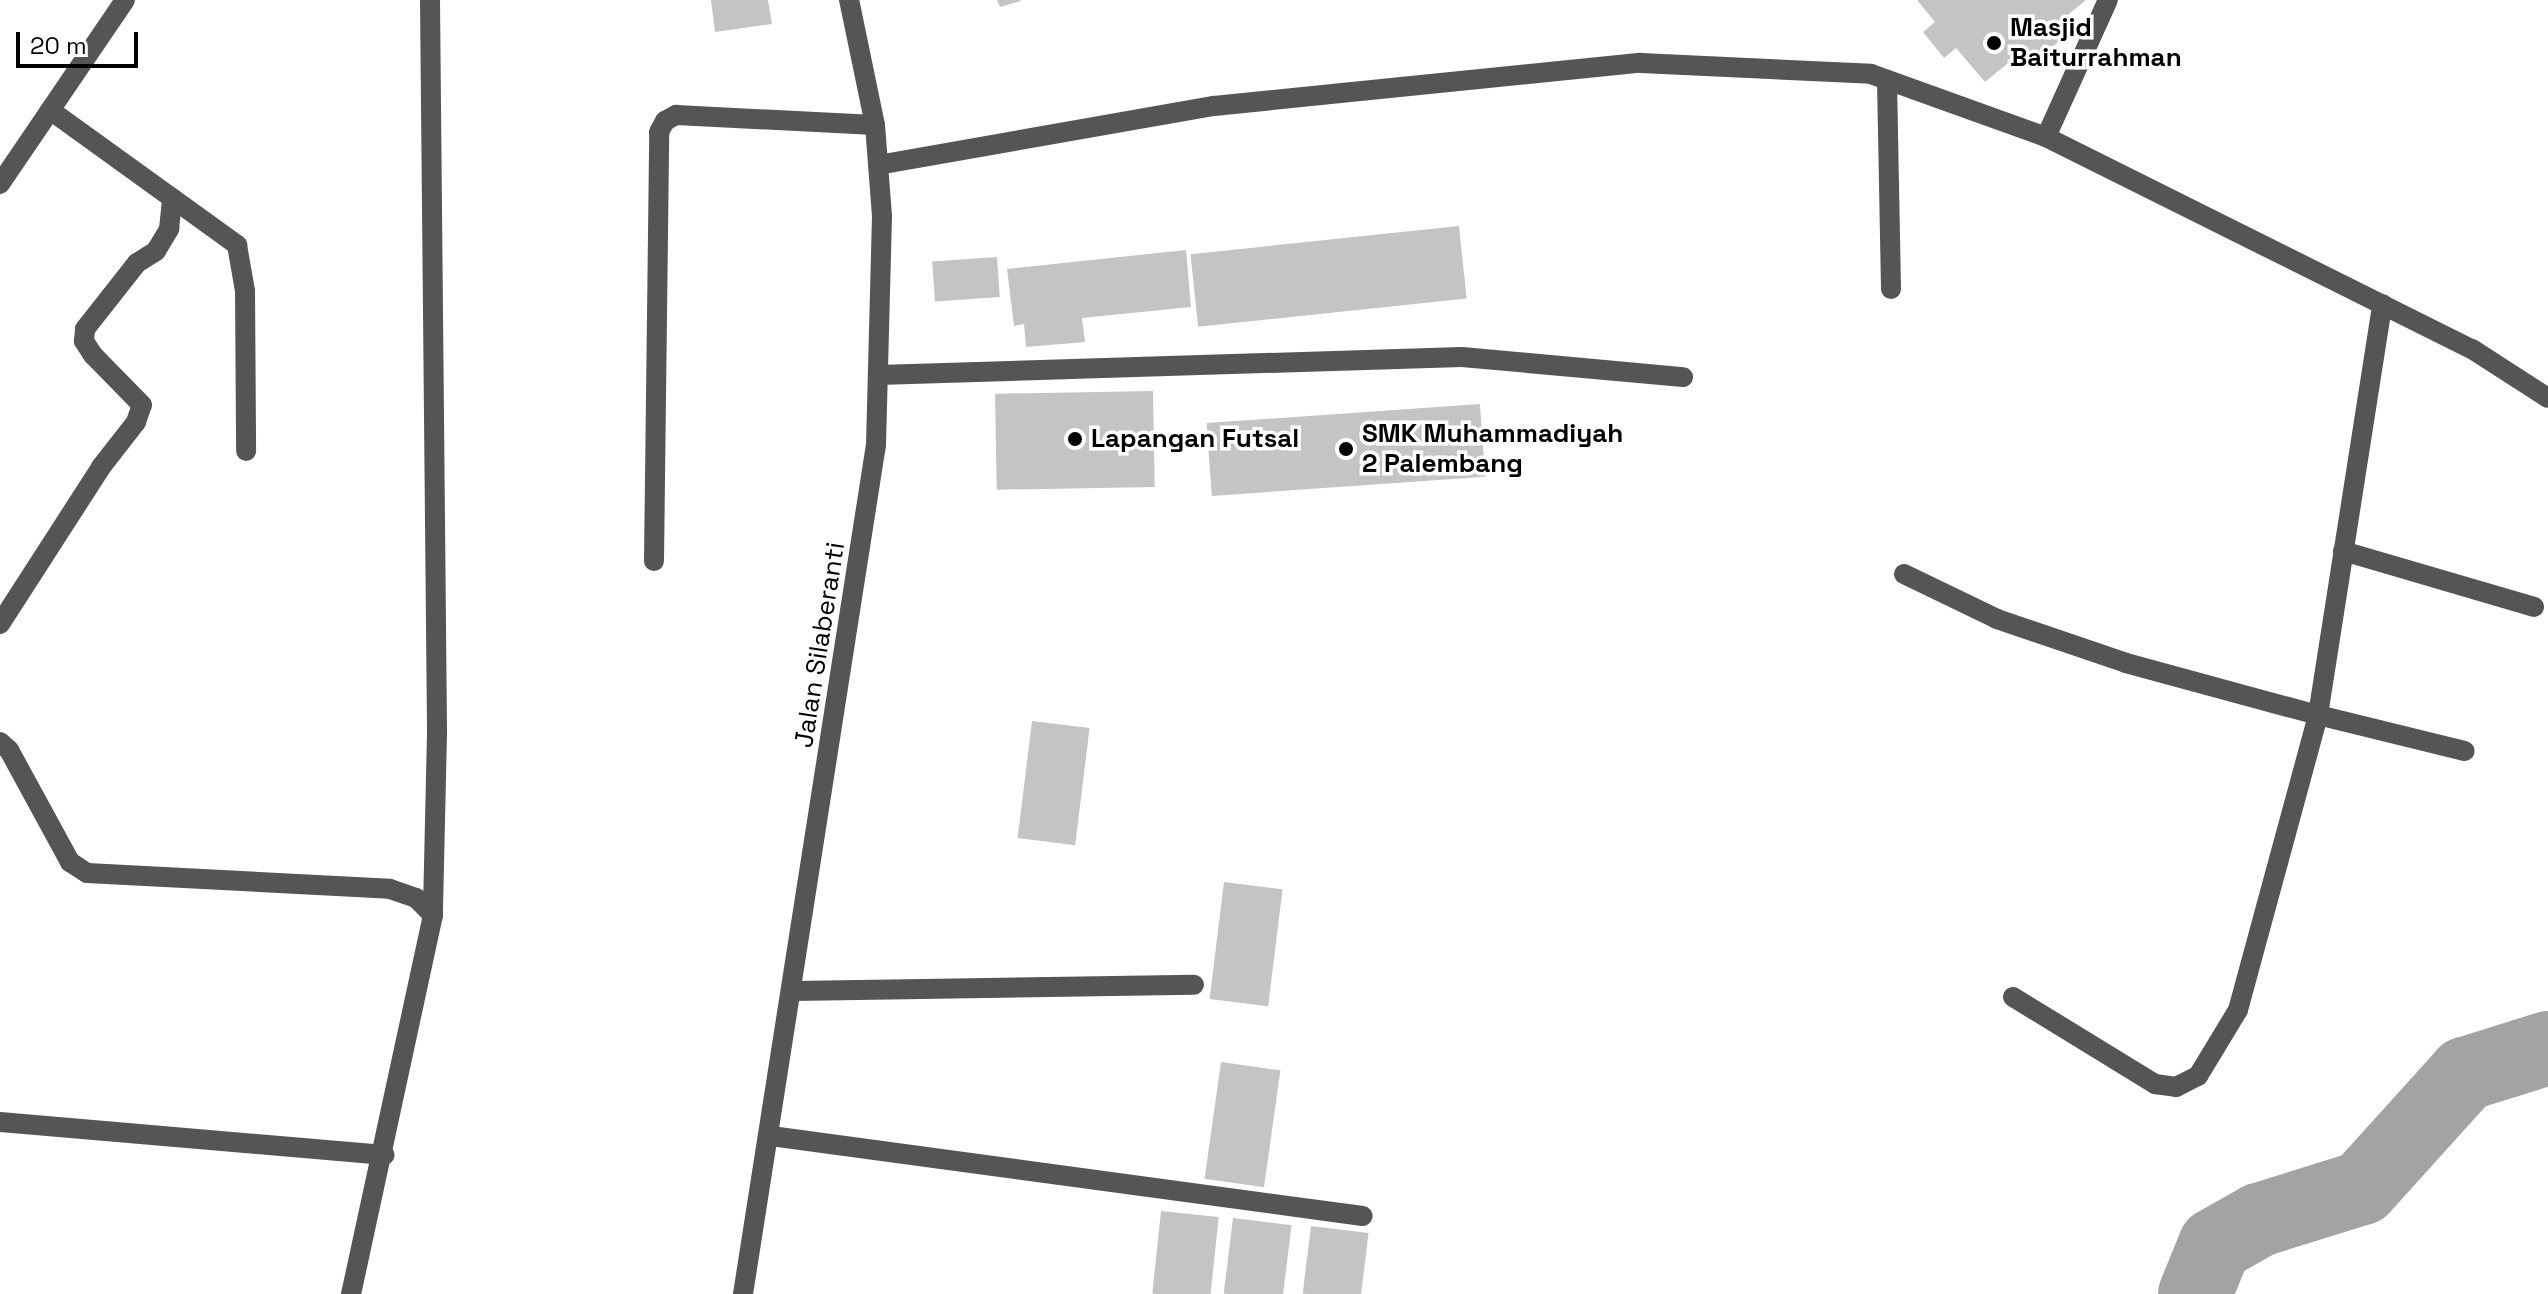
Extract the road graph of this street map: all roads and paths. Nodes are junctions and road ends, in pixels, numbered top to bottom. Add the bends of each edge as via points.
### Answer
1 (125, 0) edge
2 (430, 0) edge
3 (849, 0) edge
4 (2108, 0) edge
5 (1887, 80) junction
6 (50, 110) junction
7 (875, 125) junction
8 (2046, 137) junction
9 (878, 165) junction
10 (0, 184) edge
11 (172, 198) junction
12 (1891, 289) dead end
13 (2382, 304) junction
14 (878, 375) junction
15 (1683, 377) dead end
16 (2548, 398) edge
17 (246, 451) dead end
18 (2343, 551) junction
19 (654, 561) dead end
20 (1904, 574) dead end
21 (2534, 607) dead end
22 (0, 624) edge
23 (2318, 715) junction
24 (0, 742) edge
25 (2465, 751) dead end
26 (433, 915) junction
27 (1194, 985) dead end
28 (794, 991) junction
29 (2013, 997) dead end
30 (0, 1122) edge
31 (771, 1136) junction
32 (385, 1155) junction
33 (1363, 1216) dead end
34 (351, 1294) edge
35 (743, 1294) edge

1 - 6 street
2 - 26 street via 437,733
3 - 7 street, Jalan Silaberanti
4 - 8 street
5 - 8 street
5 - 9 street via 1871,74 1641,63 1214,106
5 - 12 street
6 - 10 street
6 - 11 street
7 - 9 street, Jalan Silaberanti
7 - 19 street via 676,115 659,132
8 - 13 street
9 - 14 street, Jalan Silaberanti
11 - 17 street via 242,253
11 - 22 street via 169,229 156,251 137,263 85,329 84,341 93,355 142,405 136,422
13 - 16 street via 2472,349
13 - 18 street
14 - 15 street via 1434,357
14 - 28 street, Jalan Silaberanti via 876,445
18 - 21 street
18 - 23 street
20 - 23 street via 1997,619 2126,663
23 - 25 street
23 - 29 street via 2238,1010 2198,1076 2176,1087 2155,1084
24 - 26 street via 70,862 87,873 390,889 416,898
26 - 32 street
27 - 28 street
28 - 31 street, Jalan Silaberanti
30 - 32 street
31 - 33 street
31 - 35 street, Jalan Silaberanti
32 - 34 street

